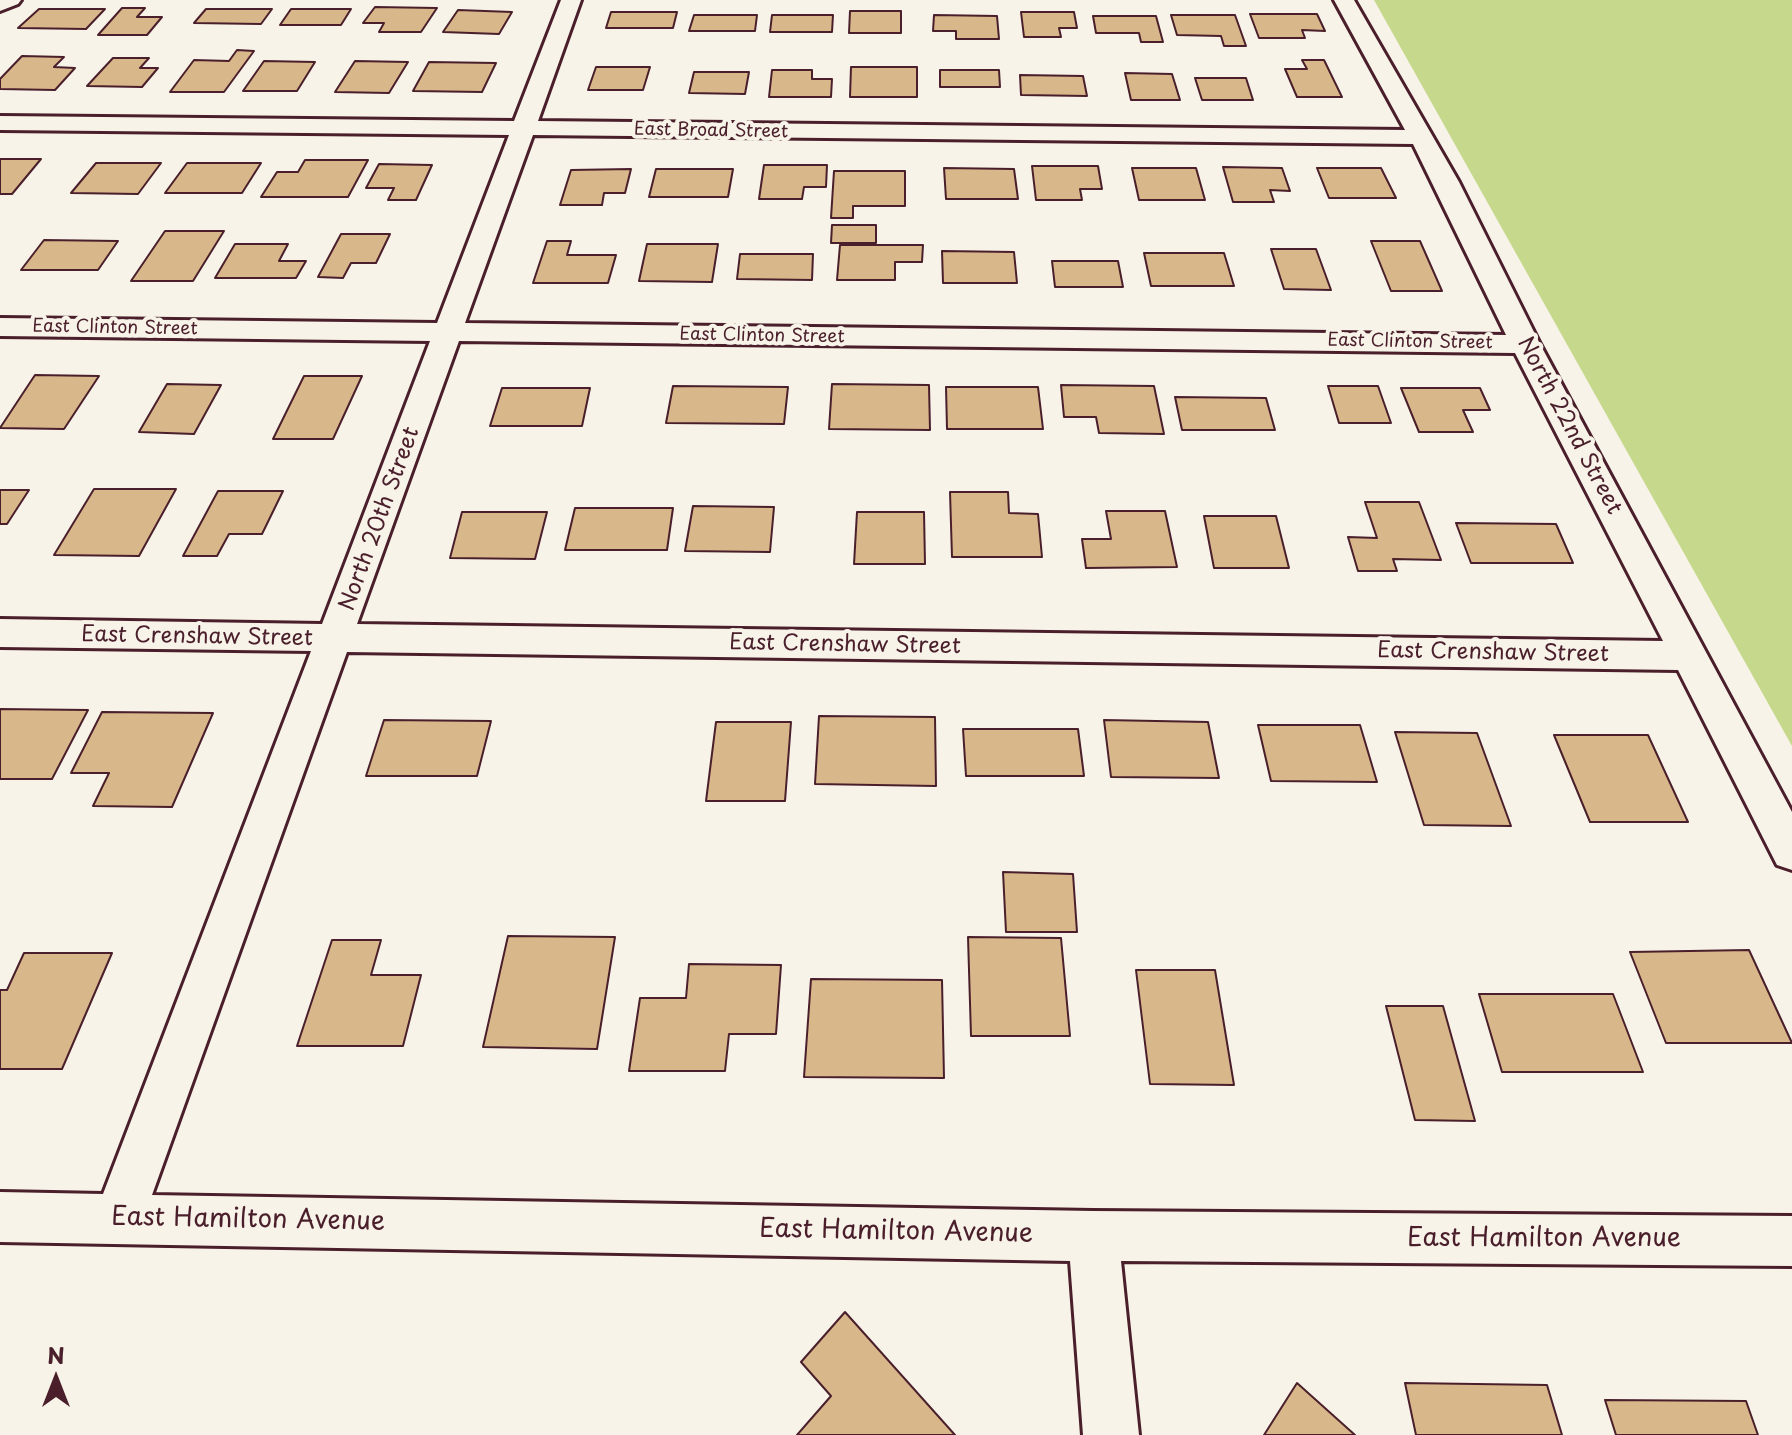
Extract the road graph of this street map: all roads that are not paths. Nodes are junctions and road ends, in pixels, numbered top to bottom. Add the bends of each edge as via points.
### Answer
1 (11, 0) edge
2 (571, 0) edge
3 (1344, 0) edge
4 (0, 5) edge
5 (0, 123) edge
6 (523, 129) junction
7 (1421, 137) junction
8 (0, 327) edge
9 (449, 333) junction
10 (1525, 344) junction
11 (0, 633) edge
12 (336, 639) junction
13 (1689, 656) junction
14 (1792, 852) edge
15 (0, 1217) edge
16 (119, 1217) junction
17 (1093, 1236) junction
18 (1792, 1241) edge
19 (1111, 1435) edge

1 - 4 street
2 - 6 street, North 20th Street
3 - 7 street, North 22nd Street
5 - 6 street, East Broad Street
6 - 7 street, East Broad Street
6 - 9 street, North 20th Street
7 - 10 street, North 22nd Street
8 - 9 street, East Clinton Street
9 - 10 street, East Clinton Street
9 - 12 street, North 20th Street
10 - 13 street, North 22nd Street
11 - 12 street, East Crenshaw Street
12 - 13 street, East Crenshaw Street
12 - 16 street, North 20th Street
13 - 14 street, North 22nd Street
15 - 16 street, East Hamilton Avenue
16 - 17 street, East Hamilton Avenue
17 - 18 street, East Hamilton Avenue
17 - 19 street

